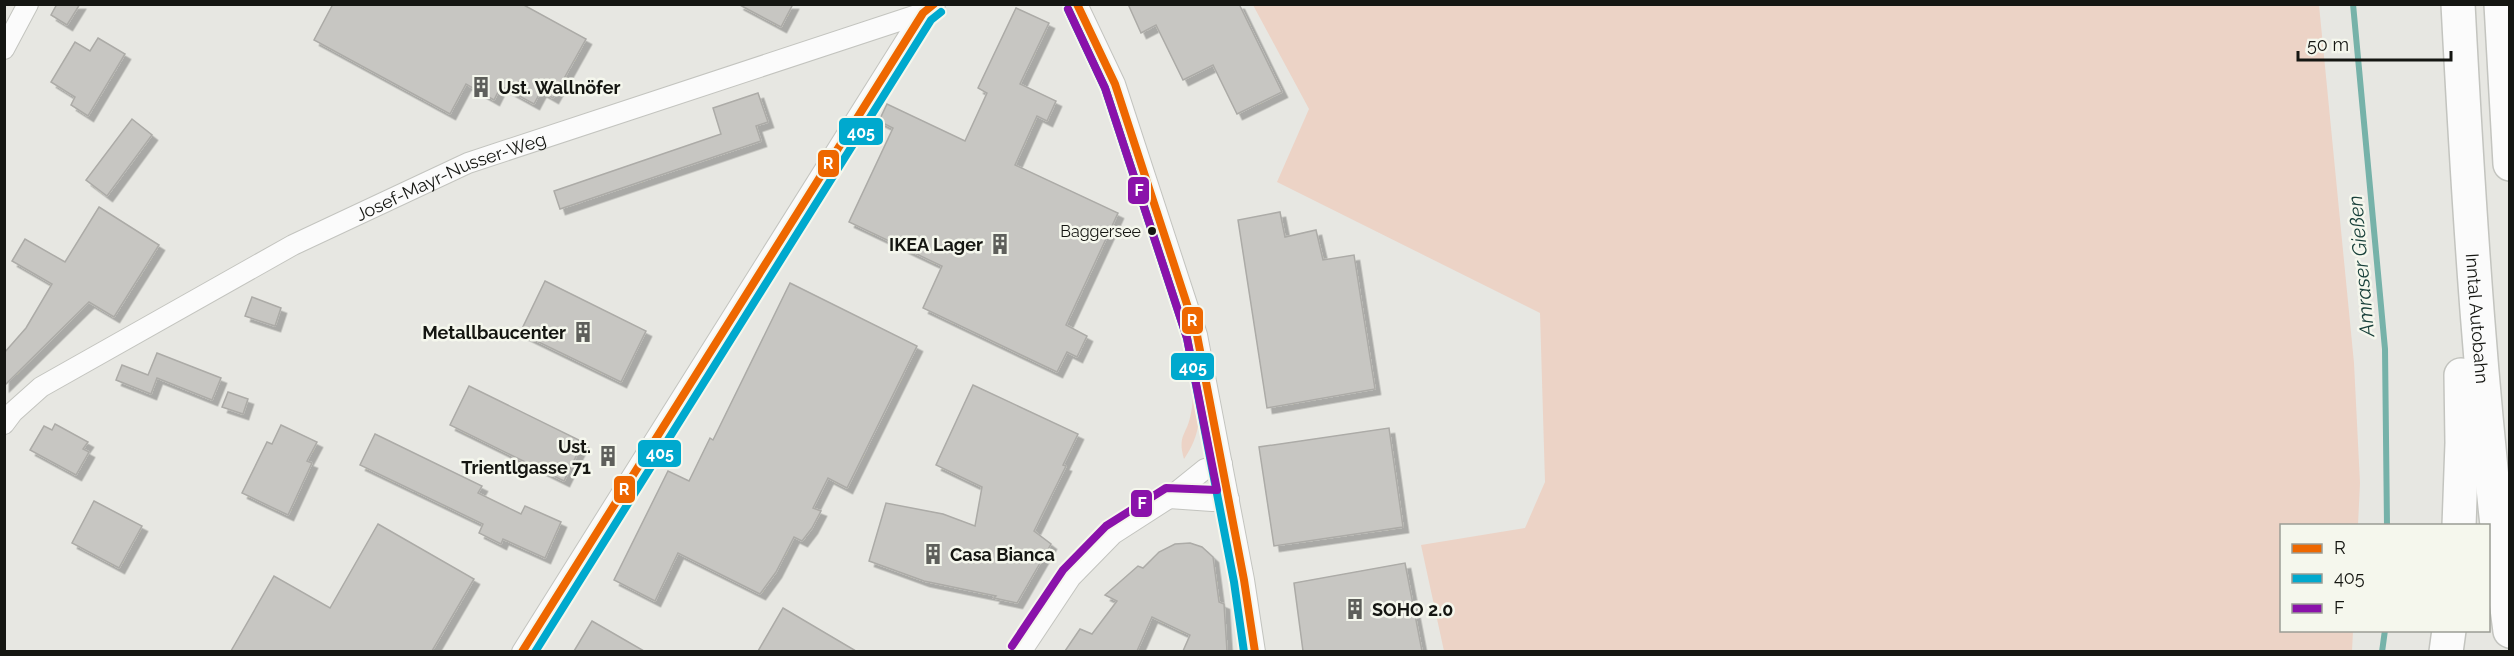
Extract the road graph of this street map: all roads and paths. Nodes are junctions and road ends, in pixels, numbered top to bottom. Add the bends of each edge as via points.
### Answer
1 (28, 4) edge
2 (1077, 4) edge
3 (2458, 4) edge
4 (2501, 4) edge
5 (929, 9) edge
6 (4, 49) edge
7 (2510, 164) edge
8 (2475, 297) junction
9 (4, 424) edge
10 (1222, 464) junction
11 (1169, 498) junction
12 (1229, 499) junction
13 (2459, 524) edge
14 (2510, 631) edge
15 (2449, 632) edge
16 (522, 651) edge
17 (1021, 651) edge
18 (1255, 651) edge
19 (2446, 651) edge

1 - 6 street
2 - 10 street via 1115,84 1197,335
3 - 8 highway, Inntal Autobahn
4 - 7 highway
5 - 9 street, Josef-Mayr-Nusser-Weg via 468,163 293,245 61,375 33,394
5 - 16 street
8 - 13 highway via 2460,360
8 - 14 highway, Inntal Autobahn via 2495,524
10 - 11 street via 1205,469
10 - 12 street
11 - 12 street
11 - 17 street via 1113,534 1071,577
12 - 18 street
15 - 19 highway

